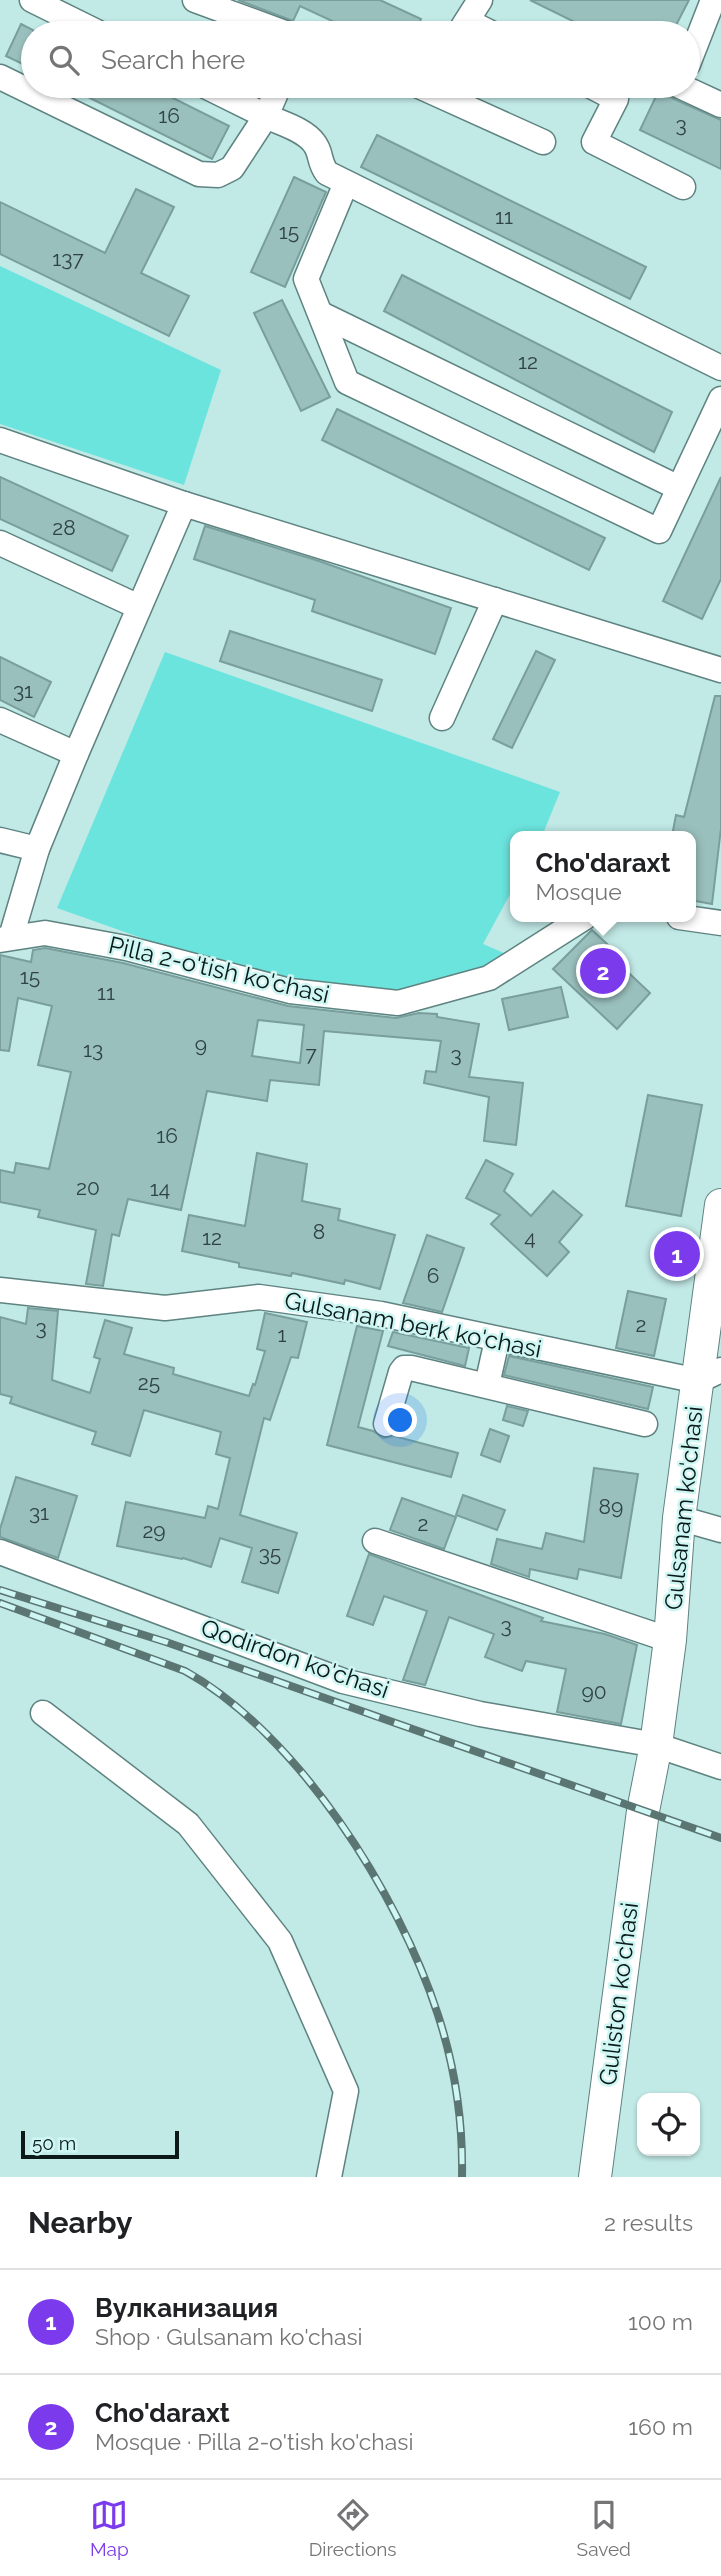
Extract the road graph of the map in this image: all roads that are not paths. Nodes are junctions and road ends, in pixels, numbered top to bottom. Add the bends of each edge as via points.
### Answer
1 (32, 0) edge
2 (195, 0) edge
3 (713, 0) edge
4 (75, 21) edge
5 (252, 21) edge
6 (700, 33) edge
7 (0, 77) edge
8 (21, 87) edge
9 (700, 95) edge
10 (43, 98) edge
11 (229, 98) edge
12 (274, 98) edge
13 (448, 98) edge
14 (616, 98) edge
15 (721, 105) edge
16 (266, 116) junction
17 (543, 142) dead end
18 (346, 183) junction
19 (683, 187) dead end
20 (321, 314) junction
21 (721, 369) edge
22 (721, 399) edge
23 (0, 440) edge
24 (679, 488) junction
25 (184, 504) junction
26 (0, 542) edge
27 (495, 600) junction
28 (139, 607) junction
29 (721, 670) edge
30 (442, 718) dead end
31 (0, 720) edge
32 (75, 754) junction
33 (0, 840) edge
34 (37, 849) junction
35 (696, 919) edge
36 (577, 922) edge
37 (721, 923) edge
38 (6, 939) edge
39 (721, 1205) edge
40 (0, 1290) edge
41 (497, 1340) junction
42 (710, 1376) edge
43 (487, 1385) junction
44 (386, 1424) dead end
45 (645, 1424) dead end
46 (679, 1518) junction
47 (721, 1530) edge
48 (375, 1541) dead end
49 (0, 1552) edge
50 (670, 1640) junction
51 (43, 1713) dead end
52 (656, 1745) junction
53 (721, 1767) edge
54 (643, 1811) joint
55 (329, 2177) edge
56 (595, 2177) edge

1 - 4 street
2 - 5 street
3 - 6 street
7 - 8 street
9 - 15 street
10 - 16 street via 199,174 218,175 232,168
11 - 16 street
12 - 16 street
13 - 17 street
14 - 19 street via 594,142
16 - 18 street via 313,141 327,173
18 - 20 street via 306,279
18 - 21 street
20 - 24 street
20 - 24 street via 347,382 659,531
22 - 24 street
23 - 25 street
25 - 27 street
25 - 28 street
26 - 28 street
27 - 29 street
27 - 30 street
28 - 32 street
31 - 32 street
32 - 34 street
33 - 34 street
34 - 38 street
35 - 37 street
36 - 38 street, Pilla 2-o'tish ko'chasi via 489,978 398,1003 290,991 126,948 45,933
39 - 42 main road, Gulsanam ko'chasi
40 - 41 street, Gulsanam berk ko'chasi via 165,1308 258,1297 381,1314
41 - 42 street, Gulsanam berk ko'chasi
41 - 43 street
42 - 46 main road, Gulsanam ko'chasi
43 - 44 street via 404,1368
43 - 45 street
46 - 47 street
46 - 50 main road, Gulsanam ko'chasi
48 - 50 street
49 - 52 street, Qodirdon ko'chasi via 343,1681 480,1714
50 - 52 main road, Gulsanam ko'chasi
51 - 55 street via 188,1824 280,1941 346,2091
52 - 53 street, Qodirdon ko'chasi
52 - 54 main road, Gulsanam ko'chasi
54 - 56 main road, Guliston ko'chasi

